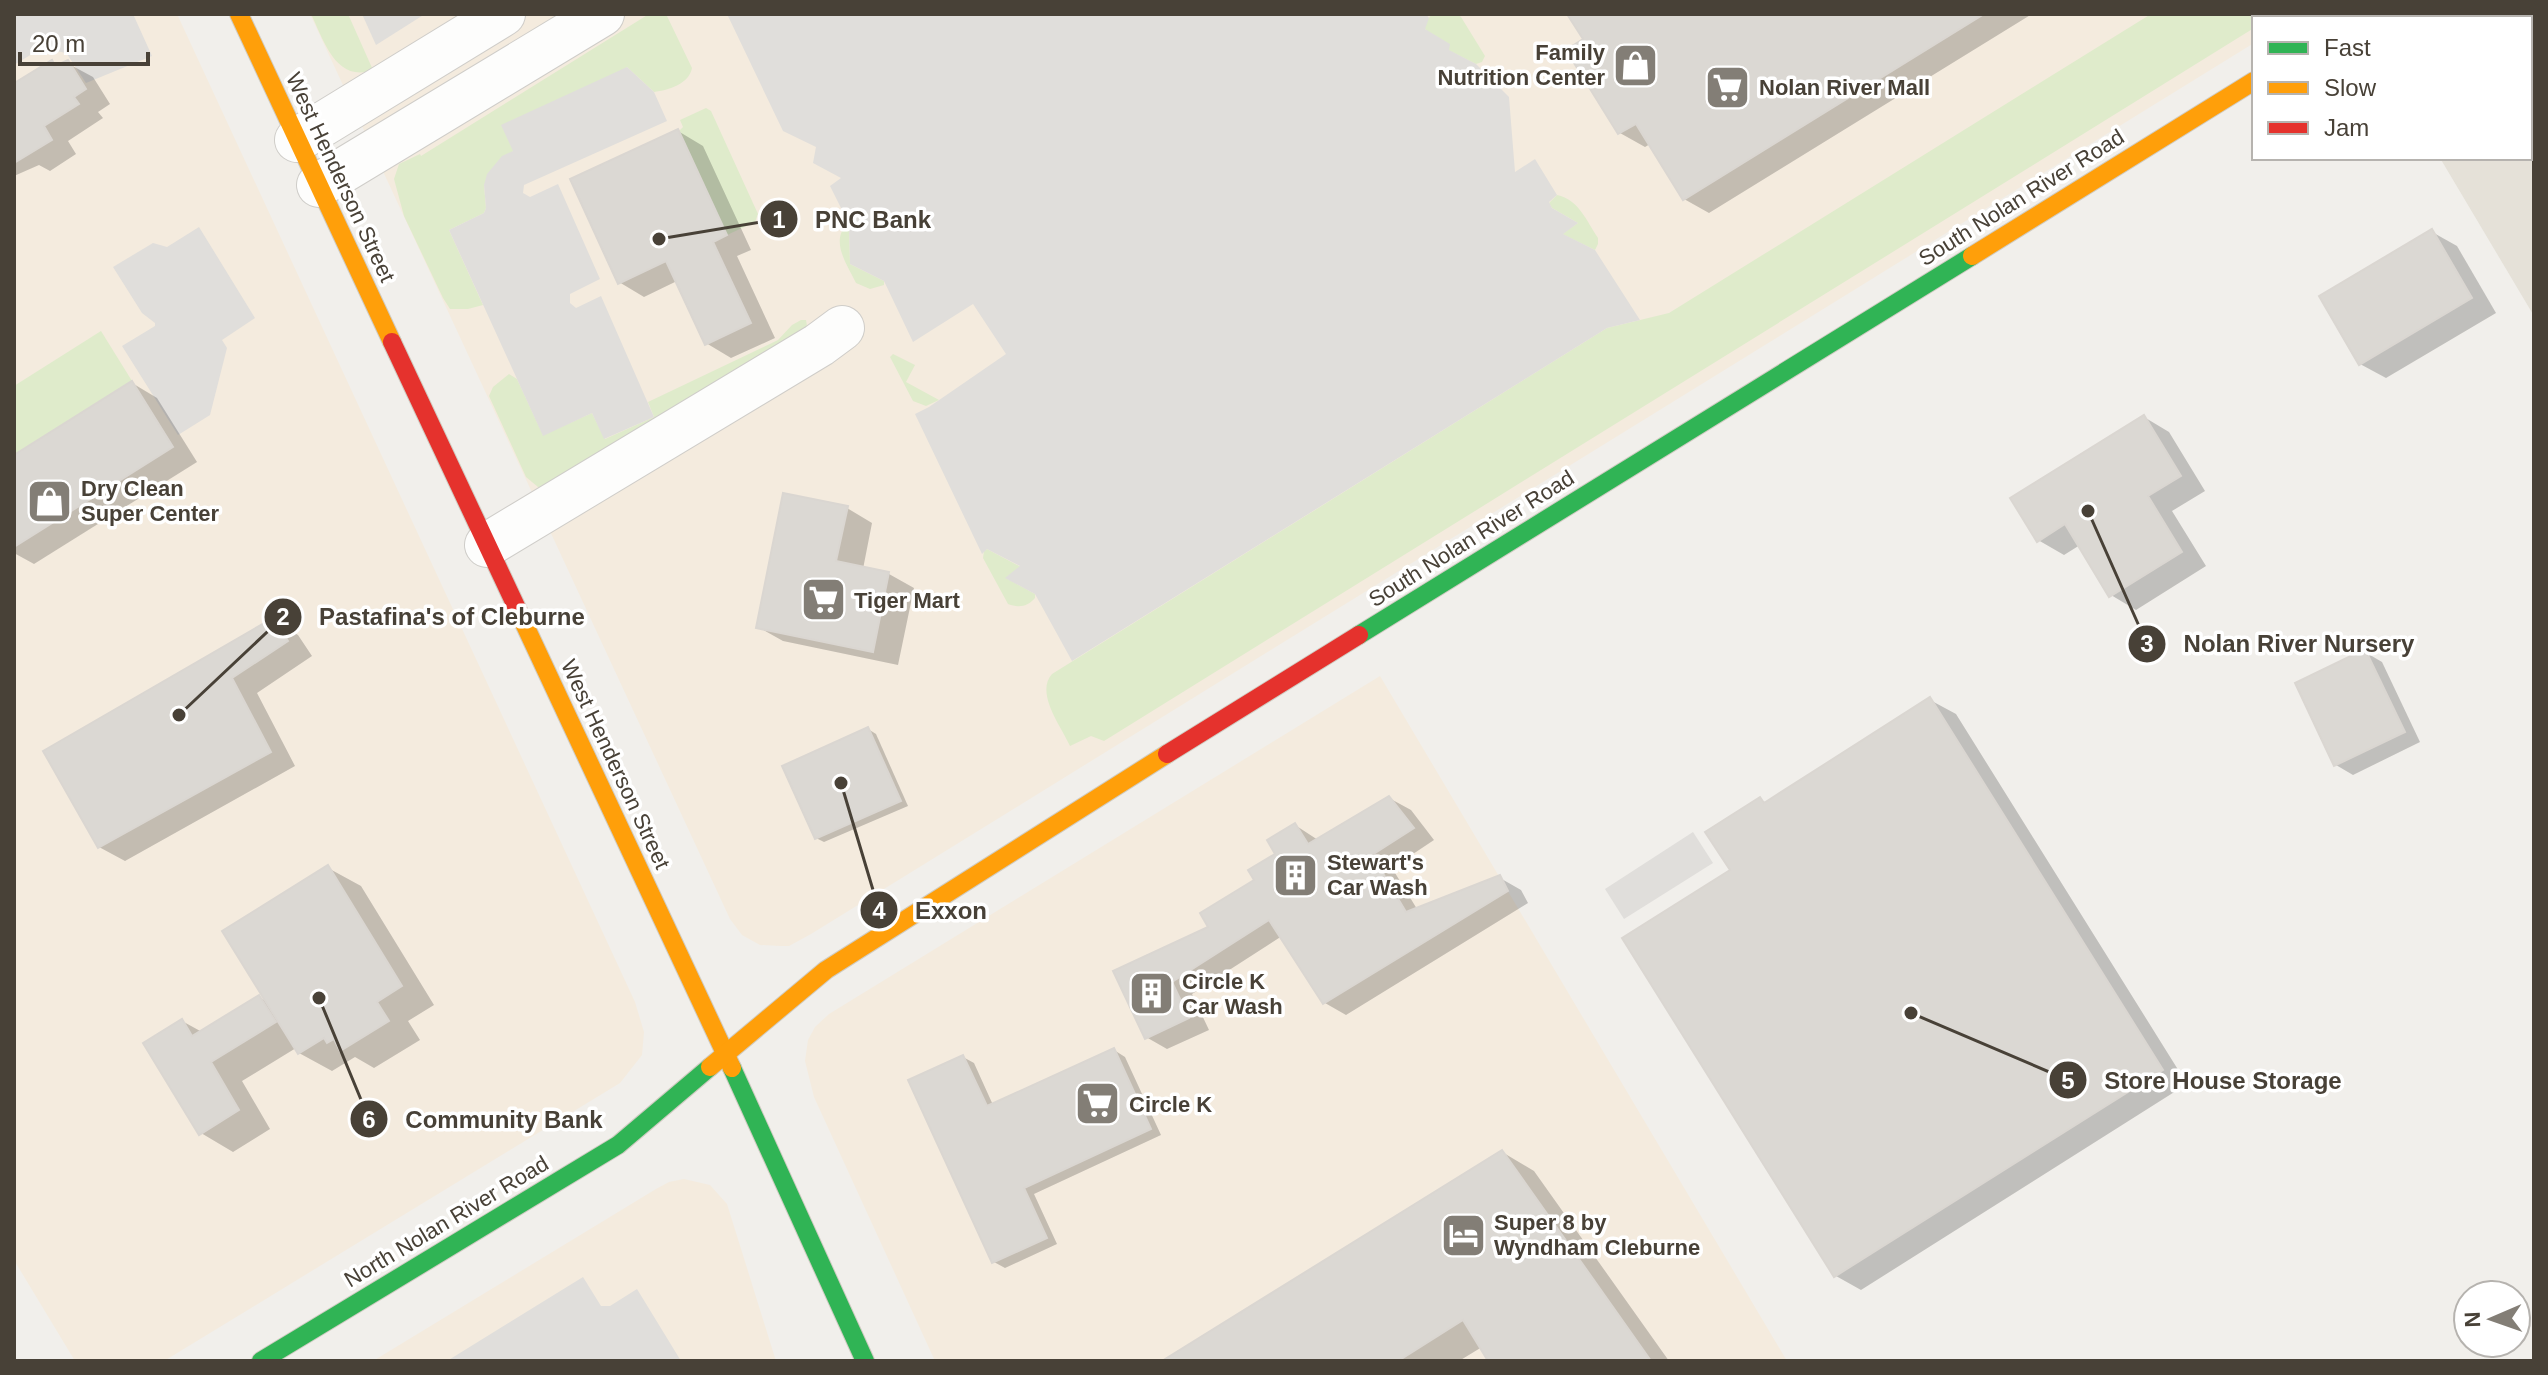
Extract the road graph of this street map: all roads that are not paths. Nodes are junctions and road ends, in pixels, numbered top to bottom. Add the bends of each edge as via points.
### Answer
1 (239, 14) edge
2 (503, 14) edge
3 (602, 14) edge
4 (2252, 82) edge
5 (297, 140) junction
6 (319, 185) junction
7 (848, 341) dead end
8 (493, 557) junction
9 (725, 1054) junction
10 (261, 1361) edge
11 (865, 1361) edge

1 - 5 main road, West Henderson Street
2 - 5 street
3 - 6 street
4 - 9 main road, South Nolan River Road via 989,866 826,970
5 - 6 main road, West Henderson Street
6 - 8 main road, West Henderson Street
7 - 8 street via 819,345
8 - 9 main road, West Henderson Street
9 - 10 main road, North Nolan River Road via 618,1145
9 - 11 main road, West Henderson Street

